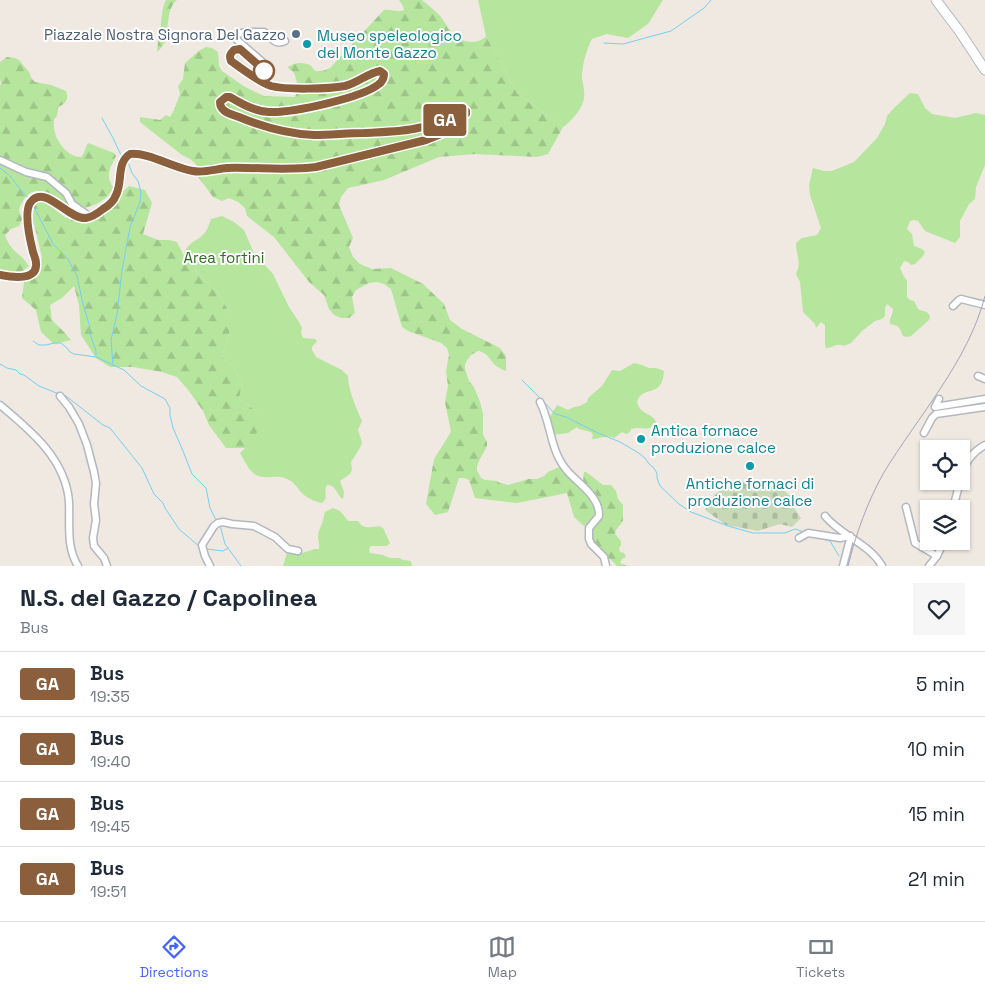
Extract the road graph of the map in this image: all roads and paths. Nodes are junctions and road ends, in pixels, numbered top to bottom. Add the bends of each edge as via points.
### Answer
1 (936, 0) edge
2 (285, 41) dead end
3 (985, 70) edge
4 (0, 160) edge
5 (88, 217) junction
6 (0, 275) edge
7 (985, 305) edge
8 (953, 306) dead end
9 (60, 396) dead end
10 (939, 399) dead end
11 (985, 399) edge
12 (540, 402) dead end
13 (0, 405) edge
14 (985, 406) edge
15 (924, 433) dead end
16 (985, 445) edge
17 (970, 457) edge
18 (906, 506) dead end
19 (825, 516) dead end
20 (850, 536) junction
21 (798, 538) dead end
22 (940, 550) edge
23 (298, 551) dead end
24 (937, 556) junction
25 (78, 566) edge
26 (107, 566) edge
27 (210, 566) edge
28 (606, 566) edge
29 (843, 566) edge
30 (882, 566) edge
31 (929, 566) edge

1 - 3 street
2 - 5 street via 277,42 264,32 236,34 236,40 268,70 260,68 240,49 231,53 231,61 271,86 282,88 345,86 380,71 384,78 365,92 301,109 255,110 226,97 220,102 222,109 264,126 314,135 417,129 452,117 460,109 466,114 441,134 426,140 302,169 226,168 196,172 130,154 123,160 115,197 102,211
4 - 5 street via 47,177
5 - 6 street via 71,214 44,197 34,198 27,211 35,271 23,277
7 - 8 street via 959,300
9 - 26 street via 79,424 87,446 96,483 94,546
10 - 11 street via 935,408
12 - 28 street via 562,464 591,495 598,508 599,516 589,528 588,539 604,557
13 - 25 street via 41,442 59,470 68,496 71,550
14 - 15 street via 936,414
16 - 17 street
18 - 24 street via 915,544
19 - 20 street
20 - 21 street via 840,538 808,533
20 - 29 street
20 - 30 street
22 - 24 street
23 - 27 street via 288,549 275,537 254,526 220,522 202,545
24 - 31 street

